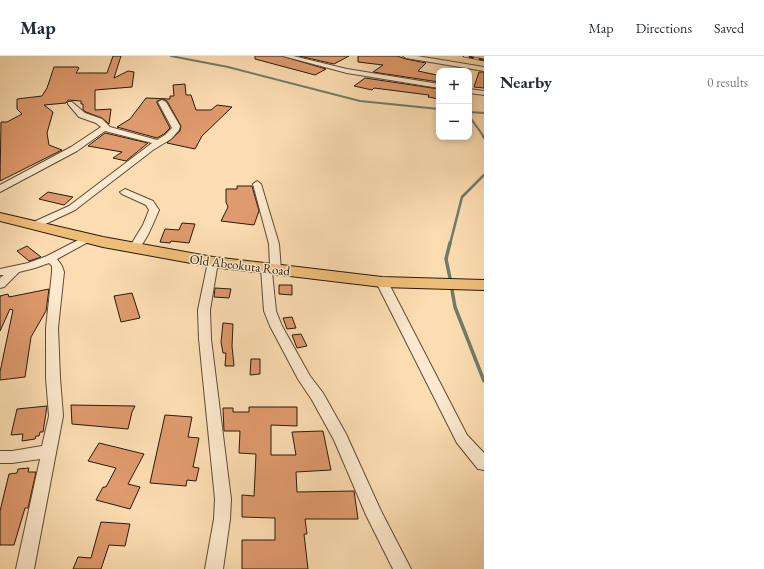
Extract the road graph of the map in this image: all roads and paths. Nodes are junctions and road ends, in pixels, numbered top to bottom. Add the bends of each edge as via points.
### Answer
1 (289, 56) edge
2 (406, 56) edge
3 (484, 69) edge
4 (436, 86) edge
5 (472, 91) edge
6 (484, 93) edge
7 (162, 102) dead end
8 (70, 103) dead end
9 (104, 128) junction
10 (159, 143) junction
11 (257, 184) dead end
12 (0, 189) edge
13 (125, 192) dead end
14 (0, 217) edge
15 (33, 226) junction
16 (86, 238) junction
17 (134, 248) junction
18 (50, 258) junction
19 (213, 262) junction
20 (271, 269) junction
21 (15, 270) junction
22 (0, 272) edge
23 (382, 282) junction
24 (0, 285) edge
25 (484, 285) edge
26 (48, 451) junction
27 (0, 457) edge
28 (484, 464) edge
29 (25, 569) edge
30 (214, 569) edge
31 (402, 569) edge

1 - 4 street via 347,72
2 - 3 street
5 - 6 street
7 - 10 street via 176,128
8 - 9 street via 82,115 99,121
9 - 10 street
9 - 12 street via 74,149
10 - 15 street via 72,208
11 - 20 street via 274,244
13 - 17 street via 150,203 154,210
14 - 15 highway, Old Abeokuta Road
15 - 16 highway, Old Abeokuta Road
16 - 17 highway, Old Abeokuta Road
16 - 18 street
17 - 19 highway, Old Abeokuta Road
18 - 21 street
18 - 26 street via 57,266 58,272 52,328 56,416
19 - 20 highway, Old Abeokuta Road
19 - 30 street via 204,310 205,339 223,498
20 - 23 highway, Old Abeokuta Road
20 - 31 street via 270,311 276,326 342,438 374,515
21 - 22 street
21 - 24 street
23 - 25 highway, Old Abeokuta Road
23 - 28 street via 462,439
26 - 27 street
26 - 29 street

